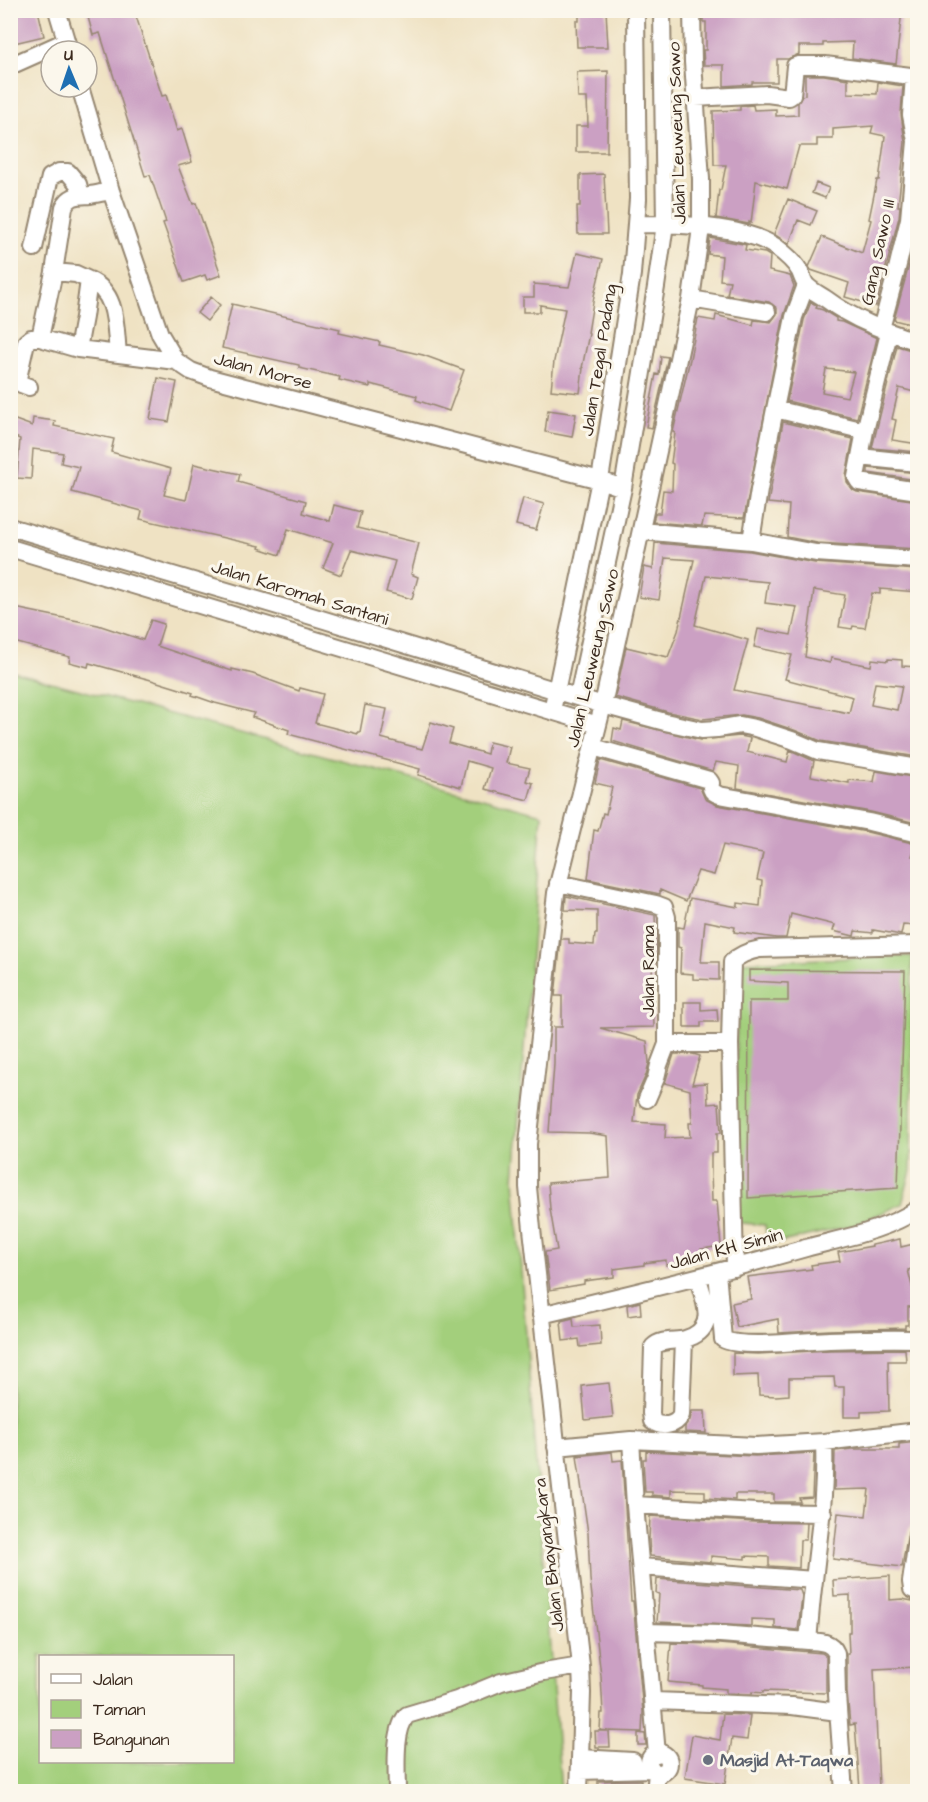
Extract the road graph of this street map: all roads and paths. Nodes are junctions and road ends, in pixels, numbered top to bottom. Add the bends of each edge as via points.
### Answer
1 (57, 10) edge
2 (636, 10) edge
3 (662, 10) edge
4 (692, 10) edge
5 (66, 39) edge
6 (39, 56) edge
7 (10, 66) edge
8 (914, 77) edge
9 (695, 98) junction
10 (84, 99) edge
11 (111, 190) junction
12 (81, 195) junction
13 (637, 224) junction
14 (665, 224) junction
15 (701, 228) junction
16 (34, 248) dead end
17 (54, 272) junction
18 (89, 280) junction
19 (806, 285) junction
20 (692, 299) junction
21 (767, 312) dead end
22 (885, 331) junction
23 (40, 338) junction
24 (918, 342) edge
25 (78, 349) junction
26 (118, 354) junction
27 (176, 361) junction
28 (28, 387) dead end
29 (775, 409) junction
30 (865, 430) junction
31 (860, 457) junction
32 (917, 463) edge
33 (600, 480) junction
34 (623, 488) junction
35 (918, 492) edge
36 (10, 527) edge
37 (641, 531) junction
38 (43, 536) junction
39 (751, 541) junction
40 (10, 548) edge
41 (37, 556) junction
42 (918, 560) edge
43 (295, 611) junction
44 (288, 631) junction
45 (556, 690) junction
46 (578, 697) junction
47 (603, 705) junction
48 (552, 711) junction
49 (598, 725) junction
50 (593, 747) junction
51 (918, 768) edge
52 (918, 834) edge
53 (558, 883) junction
54 (918, 945) edge
55 (667, 1044) junction
56 (730, 1044) junction
57 (647, 1099) dead end
58 (918, 1209) edge
59 (735, 1269) junction
60 (717, 1272) junction
61 (698, 1278) junction
62 (541, 1315) junction
63 (918, 1339) edge
64 (684, 1340) junction
65 (918, 1431) edge
66 (631, 1440) junction
67 (824, 1442) junction
68 (555, 1447) junction
69 (635, 1505) junction
70 (823, 1513) junction
71 (918, 1533) edge
72 (641, 1567) junction
73 (814, 1580) junction
74 (918, 1593) edge
75 (647, 1632) junction
76 (808, 1641) junction
77 (581, 1666) junction
78 (654, 1701) junction
79 (838, 1712) junction
80 (580, 1764) junction
81 (654, 1764) junction
82 (398, 1791) edge
83 (579, 1791) edge
84 (655, 1791) edge
85 (844, 1791) edge

1 - 5 street
2 - 13 street, Jalan Tegal Padang
3 - 14 street
4 - 9 street, Jalan Leuweung Sawo
6 - 7 street
8 - 9 street via 798,65 789,97 767,94
8 - 22 street, Gang Sawo III via 911,115 916,141 909,219
9 - 15 street, Jalan Leuweung Sawo
10 - 11 street
11 - 12 street
11 - 27 street via 160,334
12 - 16 street via 68,172 50,177
12 - 17 street via 70,198 64,207
13 - 14 street
13 - 33 street, Jalan Tegal Padang
14 - 15 street
14 - 34 street
15 - 19 street via 743,232 767,242 797,266
15 - 20 street, Jalan Leuweung Sawo
17 - 18 street
17 - 23 street
18 - 25 street
18 - 26 street via 108,296 114,311
19 - 22 street via 851,317
19 - 29 street via 794,317
20 - 21 street
20 - 37 street, Jalan Leuweung Sawo
22 - 24 street
22 - 30 street, Gang Sawo III
23 - 25 street
23 - 28 street via 28,339 24,351 18,378
25 - 26 street
26 - 27 street
27 - 33 street, Jalan Morse via 210,378
29 - 30 street
29 - 39 street
30 - 31 street, Gang Sawo III
31 - 32 street
31 - 35 street, Gang Sawo III via 856,477 859,482
33 - 34 street, Jalan Morse
33 - 45 street, Jalan Tegal Padang
34 - 46 street
36 - 38 street, Jalan Karomah Santani
37 - 39 street
37 - 47 street, Jalan Leuweung Sawo
38 - 41 street
38 - 43 street, Jalan Karomah Santani
39 - 42 street via 816,553
40 - 41 street
41 - 44 street
43 - 44 street
43 - 45 street, Jalan Karomah Santani
44 - 48 street
45 - 46 street, Jalan Karomah Santani
45 - 48 street, Jalan Tegal Padang
46 - 47 street, Jalan Karomah Santani
47 - 49 street, Jalan Leuweung Sawo
47 - 51 street, Jalan Karomah Santani via 702,730 740,725 755,728 818,752
48 - 49 street
49 - 50 street, Jalan Leuweung Sawo
50 - 52 street via 709,780 712,791 719,795
50 - 53 street, Jalan Leuweung Sawo
53 - 55 street, Jalan Rama via 664,907
53 - 62 street, Jalan Leuweung Sawo via 528,1144 528,1187
54 - 56 street via 760,949 738,956 732,962
55 - 56 street
55 - 57 street
56 - 59 street
58 - 59 street, Jalan KH Simin via 884,1226
59 - 60 street, Jalan KH Simin
60 - 61 street, Jalan KH Simin
60 - 63 street via 723,1339 729,1343
61 - 62 street, Jalan KH Simin
61 - 64 street via 707,1320 699,1333
62 - 68 street, Jalan Bhayangkara
64 - 64 street via 665,1341 653,1347 651,1413 657,1424 677,1423 681,1415
65 - 67 street
66 - 67 street via 756,1446
66 - 68 street
66 - 69 street
67 - 70 street
68 - 77 street, Jalan Bhayangkara
69 - 70 street
69 - 72 street
70 - 73 street
71 - 74 street via 911,1582
72 - 73 street
72 - 75 street
73 - 76 street
75 - 76 street
75 - 78 street
76 - 79 street via 826,1643 836,1653
77 - 80 street, Jalan Bhayangkara
77 - 82 street via 501,1682 407,1715 399,1730
78 - 79 street via 792,1706
78 - 81 street
79 - 85 street
80 - 81 street
80 - 83 street, Jalan Bhayangkara
81 - 84 street

